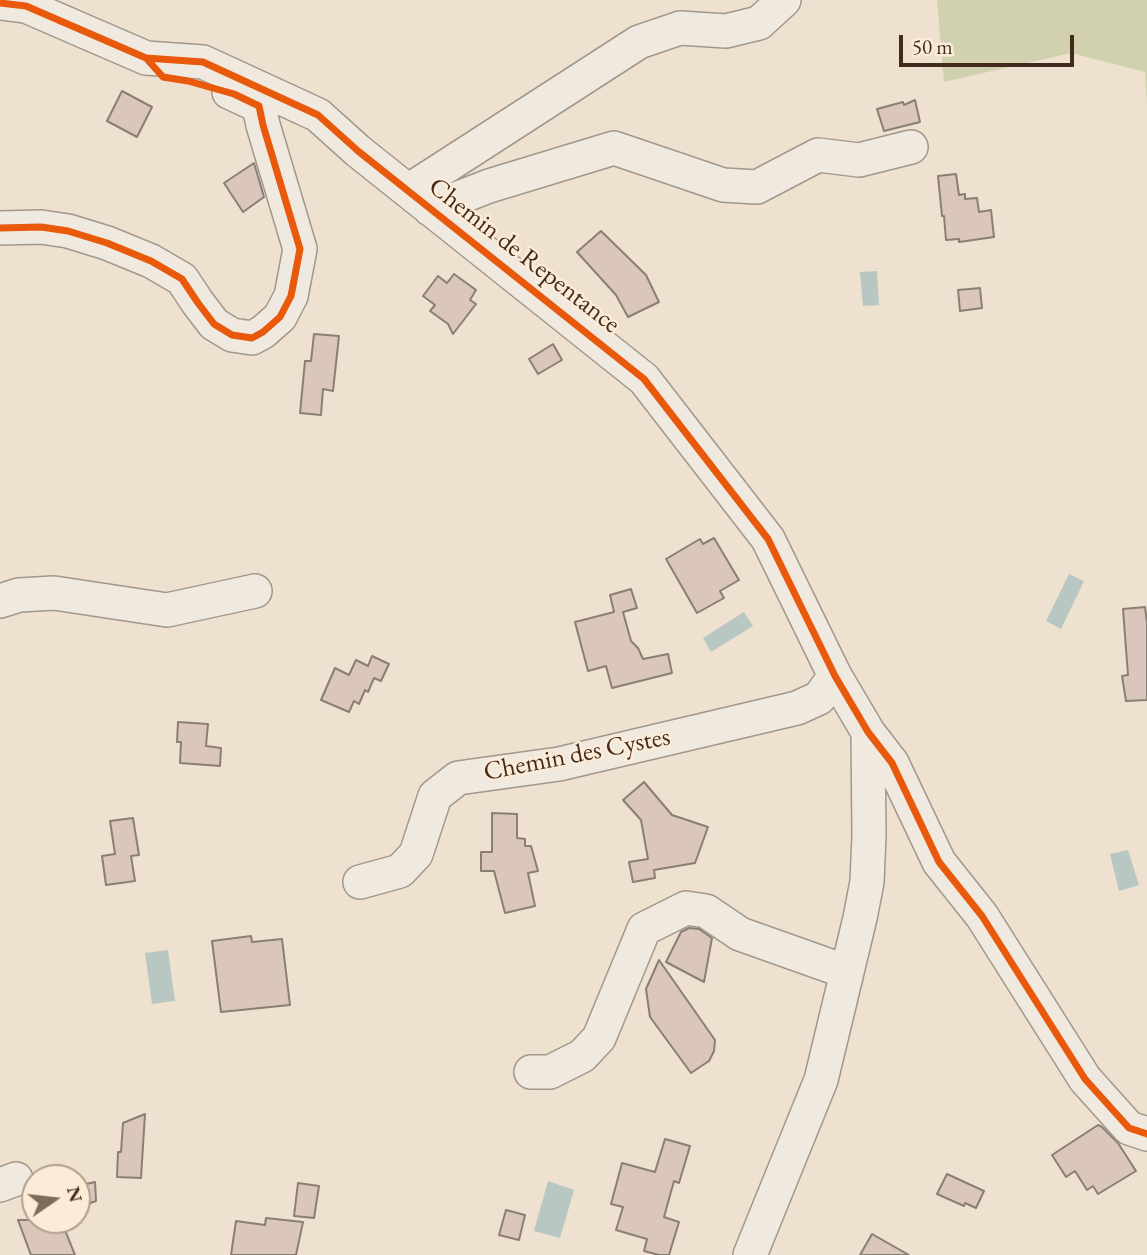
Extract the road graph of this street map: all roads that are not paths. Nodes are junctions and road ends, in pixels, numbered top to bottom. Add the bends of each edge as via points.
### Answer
1 (784, 0) edge
2 (0, 3) edge
3 (146, 58) junction
4 (911, 147) dead end
5 (419, 200) junction
6 (0, 228) edge
7 (255, 591) dead end
8 (0, 601) edge
9 (835, 676) junction
10 (868, 732) junction
11 (360, 882) dead end
12 (847, 972) junction
13 (531, 1072) dead end
14 (1147, 1134) edge
15 (750, 1255) edge

1 - 5 street via 759,23 726,31 680,28 639,42
2 - 3 street, Chemin de Repentance via 26,6
3 - 5 street, Chemin de Repentance via 203,62 318,115
3 - 6 street via 163,78 234,94 259,106 300,248 291,296 280,317 252,338 232,335 214,324 181,279 151,261 68,231
4 - 5 street via 859,160 818,155 757,187 723,186 614,148 489,186
5 - 9 street, Chemin de Repentance via 644,379 768,539
7 - 8 street via 167,610 54,593
9 - 10 street, Chemin de Repentance
9 - 11 street, Chemin des Cystes via 819,698 797,708 559,764 458,778 435,796 416,854 400,871
10 - 12 street via 867,883
10 - 14 street, Chemin de Repentance via 892,763 939,862 982,916 1085,1080 1129,1128
12 - 13 street via 740,934 706,911 686,908 644,929 599,1038 582,1056 550,1072
12 - 15 street via 821,1080

